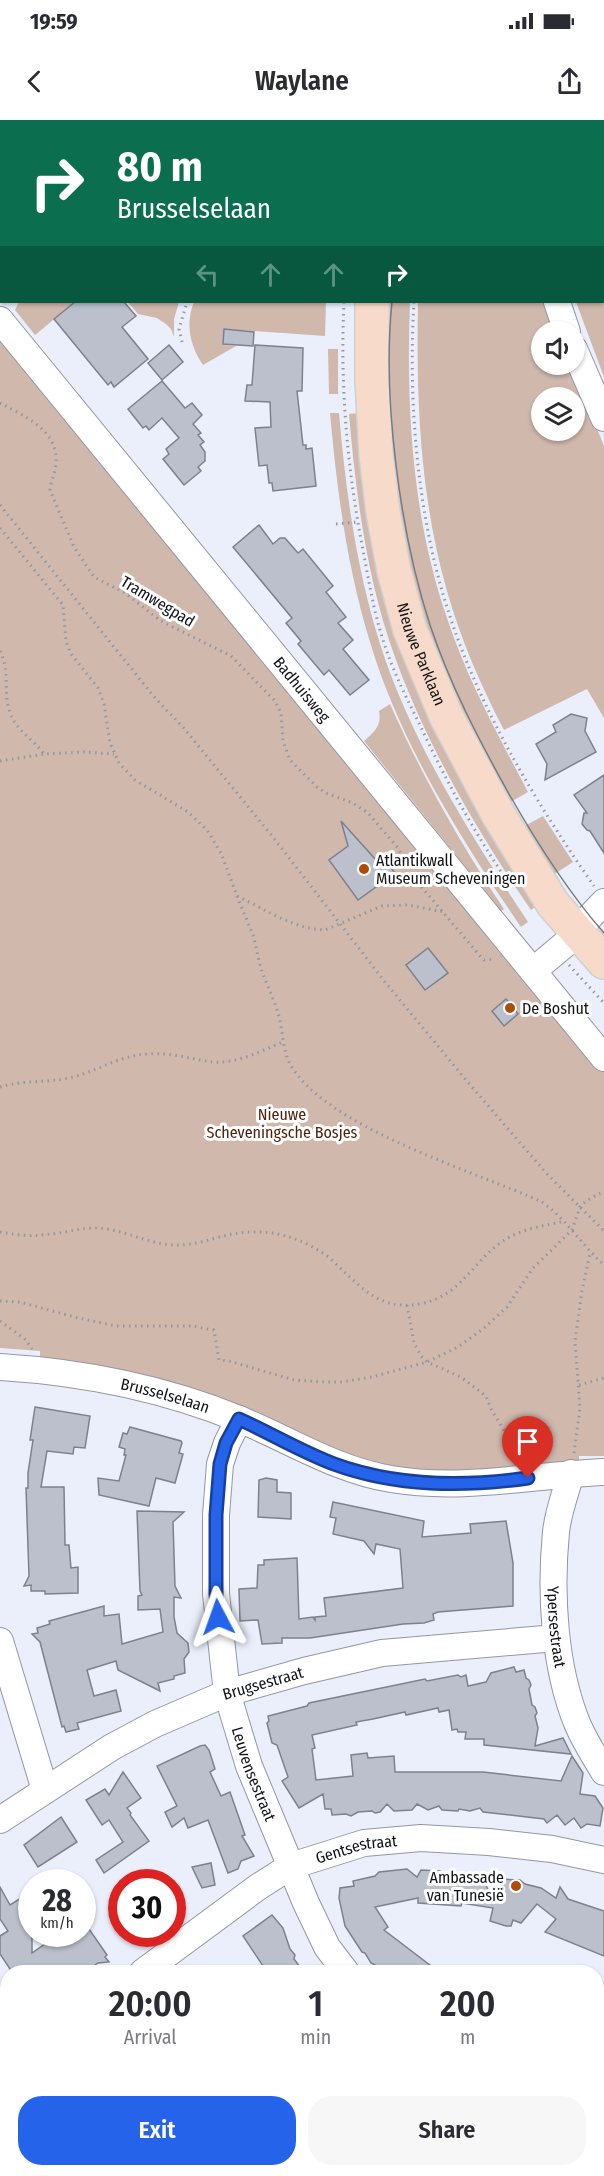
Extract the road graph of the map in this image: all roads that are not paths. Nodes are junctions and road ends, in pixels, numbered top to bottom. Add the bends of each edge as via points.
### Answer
1 (372, 303) edge
2 (557, 303) edge
3 (0, 320) edge
4 (563, 321) edge
5 (585, 374) edge
6 (604, 418) edge
7 (601, 897) edge
8 (578, 934) junction
9 (604, 962) edge
10 (533, 970) junction
11 (604, 1058) edge
12 (0, 1371) edge
13 (239, 1419) junction
14 (604, 1472) edge
15 (571, 1473) junction
16 (556, 1638) junction
17 (0, 1641) edge
18 (227, 1693) junction
19 (604, 1772) edge
20 (45, 1790) junction
21 (0, 1820) edge
22 (604, 1860) edge
23 (291, 1866) junction
24 (152, 1965) edge
25 (341, 1965) edge

1 - 8 main road, Nieuwe Parklaan via 378,466 394,571 410,630 446,716 498,814 553,904
2 - 4 street
3 - 10 street, Badhuisweg
5 - 6 street
7 - 8 street
8 - 9 main road, Nieuwe Parklaan
8 - 10 street
10 - 11 street, Badhuisweg
12 - 13 street, Brusselselaan via 31,1369 121,1383
13 - 15 street, Brusselselaan via 333,1464 390,1479 458,1485
13 - 18 street, Leuvensestraat via 220,1464 216,1515 216,1594
14 - 15 street, Brusselselaan
15 - 16 street, Ypersestraat via 556,1530
16 - 18 street, Brugsestraat via 382,1653
16 - 19 street, Ypersestraat via 561,1673 578,1724
17 - 20 street
18 - 20 street, Brugsestraat via 155,1724
18 - 23 street, Leuvensestraat via 249,1766
20 - 21 street, Brugsestraat
22 - 23 street, Gentsestraat via 552,1849 421,1838 364,1843
23 - 24 street, Gentsestraat
23 - 25 street, Leuvensestraat via 327,1947

